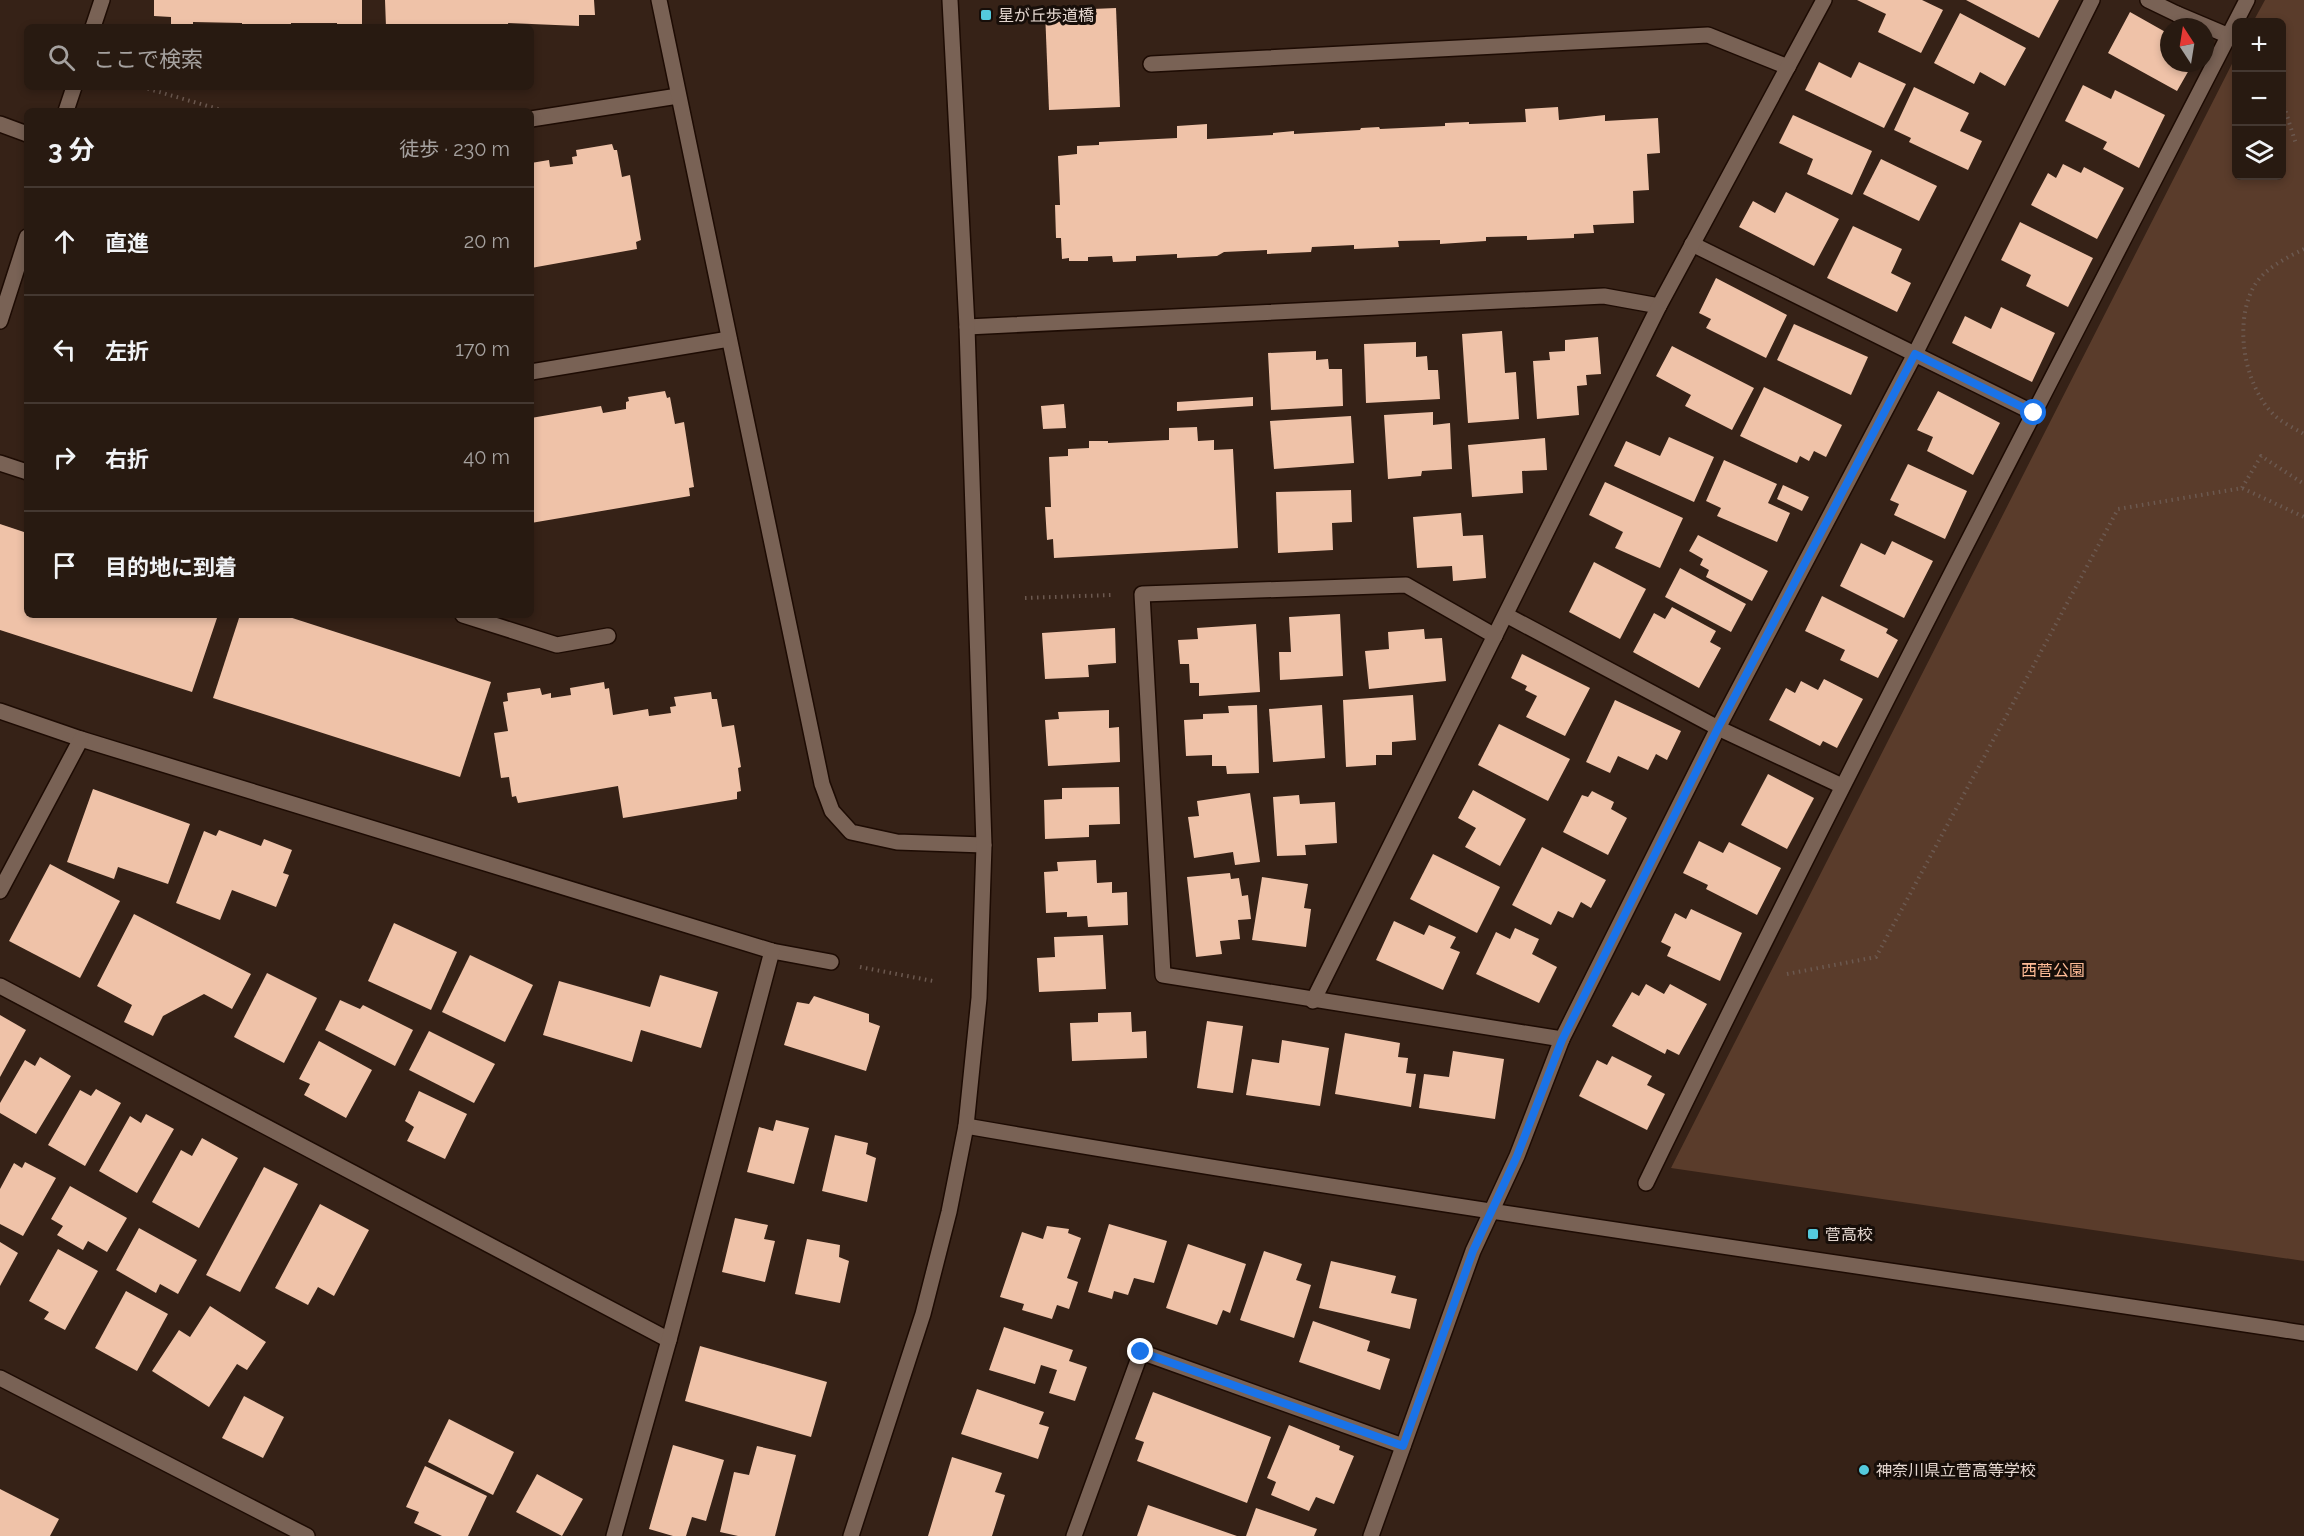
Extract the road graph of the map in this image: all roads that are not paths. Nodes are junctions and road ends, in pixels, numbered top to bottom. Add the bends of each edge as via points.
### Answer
1 (102, 0) edge
2 (659, 0) edge
3 (950, 0) edge
4 (1824, 0) edge
5 (2092, 0) edge
6 (2148, 0) edge
7 (2247, 0) edge
8 (94, 24) edge
9 (2229, 36) junction
10 (1151, 64) dead end
11 (1788, 67) junction
12 (73, 90) edge
13 (678, 96) junction
14 (67, 108) edge
15 (534, 119) edge
16 (0, 124) edge
17 (24, 133) edge
18 (1692, 244) junction
19 (24, 246) edge
20 (1659, 306) junction
21 (0, 321) edge
22 (967, 327) junction
23 (729, 339) junction
24 (1915, 354) junction
25 (534, 372) edge
26 (2034, 413) junction
27 (0, 463) edge
28 (24, 471) edge
29 (1506, 615) junction
30 (472, 618) edge
31 (608, 636) dead end
32 (1495, 636) junction
33 (0, 711) edge
34 (1718, 728) junction
35 (81, 739) junction
36 (1842, 786) junction
37 (984, 845) junction
38 (0, 891) edge
39 (772, 951) junction
40 (831, 962) road end
41 (0, 986) edge
42 (1313, 1001) junction
43 (1562, 1040) junction
44 (966, 1126) junction
45 (1646, 1184) dead end
46 (1492, 1212) junction
47 (2304, 1333) edge
48 (669, 1340) junction
49 (0, 1378) edge
50 (1403, 1446) junction
51 (307, 1536) edge
52 (614, 1536) edge
53 (851, 1536) edge
54 (1074, 1536) edge
55 (1371, 1536) edge

1 - 8 street
2 - 13 street
3 - 22 street
4 - 11 street
5 - 24 street
6 - 9 street
7 - 9 street
9 - 26 street
10 - 11 street via 1708,35
11 - 18 street
12 - 14 street
13 - 15 street
13 - 23 street
16 - 17 street
18 - 20 street
18 - 24 street
19 - 21 street
20 - 22 street via 1604,296
20 - 29 street
22 - 37 street
23 - 25 street
23 - 37 street via 822,784 832,811 851,832 885,840
24 - 26 street
24 - 34 street
26 - 36 street
27 - 28 street
29 - 32 street
29 - 34 street
30 - 31 street via 557,645
32 - 42 street
32 - 42 street via 1406,585 1142,594 1163,975
33 - 35 street
34 - 36 street
34 - 43 street
35 - 38 street
35 - 39 street
36 - 45 street
37 - 44 street via 979,998
39 - 40 street
39 - 48 street
41 - 48 street
42 - 43 street
43 - 46 street
44 - 46 street
44 - 53 street via 923,1314
46 - 47 street
46 - 50 street via 1473,1251
48 - 52 street
49 - 51 street
50 - 54 street via 1141,1352
50 - 55 street

